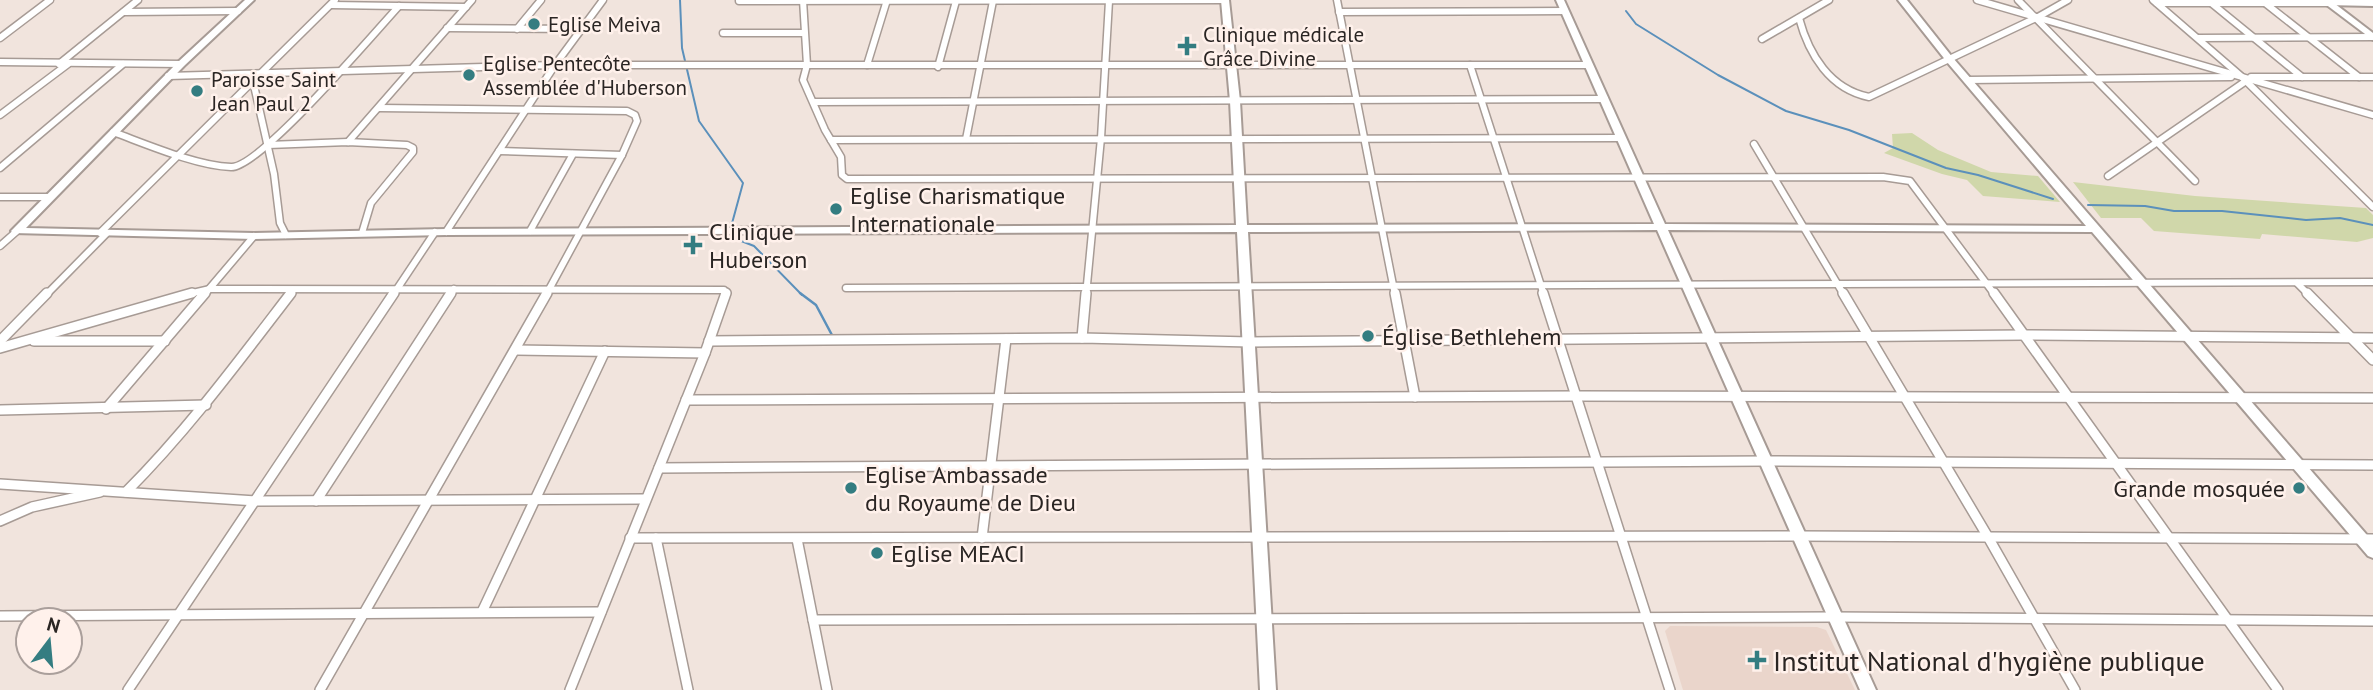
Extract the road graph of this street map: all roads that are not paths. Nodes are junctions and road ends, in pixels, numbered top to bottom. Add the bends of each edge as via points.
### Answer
1 (50, 0) edge
2 (138, 0) edge
3 (250, 0) edge
4 (472, 0) edge
5 (541, 0) edge
6 (603, 0) edge
7 (803, 0) edge
8 (1225, 0) edge
9 (1337, 0) edge
10 (1829, 0) edge
11 (1902, 0) edge
12 (1977, 0) edge
13 (2018, 0) edge
14 (2068, 0) edge
15 (739, 1) edge
16 (887, 1) edge
17 (956, 1) edge
18 (993, 1) edge
19 (1109, 1) edge
20 (2155, 1) edge
21 (2210, 1) edge
22 (2262, 1) edge
23 (2326, 1) edge
24 (333, 2) edge
25 (2373, 3) edge
26 (1563, 5) edge
27 (399, 6) junction
28 (466, 7) junction
29 (238, 10) junction
30 (124, 12) junction
31 (1339, 12) junction
32 (1799, 18) junction
33 (2038, 18) junction
34 (447, 29) junction
35 (517, 29) junction
36 (581, 29) junction
37 (723, 33) dead end
38 (803, 33) junction
39 (2373, 37) edge
40 (0, 38) edge
41 (1762, 38) dead end
42 (2198, 38) junction
43 (2255, 38) junction
44 (2309, 38) junction
45 (1950, 60) junction
46 (1, 63) edge
47 (58, 64) junction
48 (68, 64) junction
49 (123, 64) junction
50 (181, 64) junction
51 (555, 65) junction
52 (807, 65) junction
53 (867, 65) junction
54 (1470, 65) junction
55 (1589, 65) junction
56 (982, 66) junction
57 (1105, 66) junction
58 (1232, 66) junction
59 (1352, 66) junction
60 (341, 67) junction
61 (938, 67) junction
62 (413, 69) junction
63 (262, 70) junction
64 (169, 76) junction
65 (2302, 77) junction
66 (2359, 77) junction
67 (2373, 77) edge
68 (2094, 79) junction
69 (2244, 79) junction
70 (1968, 80) junction
71 (253, 81) junction
72 (1605, 99) junction
73 (1102, 100) junction
74 (1358, 100) junction
75 (1481, 100) junction
76 (975, 101) junction
77 (1235, 101) junction
78 (815, 102) junction
79 (379, 108) junction
80 (527, 109) junction
81 (0, 115) edge
82 (2373, 115) edge
83 (113, 132) junction
84 (1101, 138) junction
85 (1236, 138) junction
86 (1366, 138) junction
87 (1492, 138) junction
88 (1622, 138) junction
89 (967, 139) junction
90 (831, 140) junction
91 (2156, 141) junction
92 (348, 142) junction
93 (1754, 144) dead end
94 (268, 145) junction
95 (499, 151) junction
96 (573, 153) junction
97 (177, 155) junction
98 (622, 155) junction
99 (0, 168) edge
100 (2108, 176) dead end
101 (1097, 178) junction
102 (1373, 178) junction
103 (1639, 178) junction
104 (1776, 178) junction
105 (1504, 179) junction
106 (1238, 180) junction
107 (2194, 181) dead end
108 (0, 197) edge
109 (48, 197) junction
110 (2373, 207) edge
111 (1661, 227) junction
112 (1804, 227) junction
113 (1242, 228) junction
114 (1521, 228) junction
115 (1947, 228) junction
116 (1092, 229) junction
117 (1381, 229) junction
118 (2096, 229) junction
119 (18, 231) junction
120 (530, 231) junction
121 (580, 231) junction
122 (441, 232) junction
123 (104, 233) junction
124 (362, 233) junction
125 (286, 235) junction
126 (254, 236) junction
127 (0, 246) edge
128 (1985, 281) junction
129 (2144, 282) junction
130 (2373, 282) edge
131 (2297, 283) junction
132 (1393, 284) junction
133 (1540, 284) junction
134 (1687, 284) junction
135 (1839, 284) junction
136 (1089, 285) junction
137 (1244, 285) junction
138 (550, 288) junction
139 (846, 288) dead end
140 (210, 289) junction
141 (454, 289) junction
142 (293, 290) junction
143 (397, 290) junction
144 (2024, 335) junction
145 (1867, 336) junction
146 (1082, 338) junction
147 (1556, 338) junction
148 (1711, 338) junction
149 (2191, 338) junction
150 (2351, 338) junction
151 (2373, 338) edge
152 (1006, 339) junction
153 (1403, 340) junction
154 (0, 341) edge
155 (24, 341) junction
156 (165, 341) junction
157 (709, 341) junction
158 (1250, 342) junction
159 (0, 348) edge
160 (516, 350) junction
161 (605, 351) junction
162 (705, 353) junction
163 (2373, 360) edge
164 (1577, 396) junction
165 (1737, 396) junction
166 (1904, 396) junction
167 (2068, 396) junction
168 (1415, 397) junction
169 (2240, 397) junction
170 (2373, 398) edge
171 (999, 399) junction
172 (1252, 399) junction
173 (686, 400) junction
174 (206, 405) junction
175 (106, 409) junction
176 (0, 410) edge
177 (1766, 461) junction
178 (1598, 463) junction
179 (1944, 463) junction
180 (1255, 464) junction
181 (2117, 464) junction
182 (2297, 464) junction
183 (992, 465) junction
184 (2373, 465) edge
185 (659, 468) junction
186 (0, 484) edge
187 (106, 490) junction
188 (126, 492) junction
189 (536, 499) junction
190 (645, 499) junction
191 (428, 500) junction
192 (256, 501) junction
193 (316, 501) junction
194 (0, 521) edge
195 (1800, 536) junction
196 (1989, 537) junction
197 (2168, 537) junction
198 (630, 538) junction
199 (656, 538) junction
200 (982, 538) junction
201 (1622, 538) junction
202 (1261, 539) junction
203 (2368, 539) edge
204 (797, 540) junction
205 (2373, 552) edge
206 (482, 612) junction
207 (601, 612) junction
208 (363, 613) junction
209 (0, 616) edge
210 (178, 617) junction
211 (1648, 617) junction
212 (1833, 617) junction
213 (2035, 619) junction
214 (813, 620) junction
215 (1265, 621) junction
216 (2229, 621) junction
217 (2373, 621) edge
218 (128, 690) edge
219 (320, 690) edge
220 (570, 690) edge
221 (688, 690) edge
222 (827, 690) edge
223 (1268, 690) edge
224 (1670, 690) edge
225 (1868, 690) edge
226 (2075, 690) edge
227 (2278, 690) edge

1 - 40 street
2 - 30 street
3 - 29 street
4 - 28 street
5 - 35 street
6 - 36 street
7 - 15 street
7 - 16 street
7 - 38 street
8 - 19 street
8 - 58 street
9 - 31 street
10 - 32 street
11 - 45 street
12 - 33 street
13 - 33 street
14 - 33 street
16 - 17 street
16 - 53 street
17 - 18 street
17 - 61 street
18 - 19 street
18 - 56 street
19 - 57 street
20 - 21 street
20 - 42 street
21 - 22 street
21 - 43 street
22 - 23 street
22 - 44 street
23 - 25 street
23 - 39 street
24 - 27 street
24 - 63 street
26 - 31 street
26 - 55 street
27 - 28 street
27 - 60 street
28 - 34 street
29 - 30 street
29 - 50 street
30 - 47 street
31 - 59 street
32 - 41 street
32 - 45 street via 1829,78 1862,96 1875,95
33 - 45 street
33 - 68 street
33 - 69 street
34 - 35 street
34 - 62 street
35 - 36 street
36 - 51 street
37 - 38 street
38 - 52 street
39 - 44 street
42 - 43 street
42 - 69 street
43 - 44 street
43 - 65 street
44 - 66 street
45 - 70 street
46 - 47 street
47 - 48 street
48 - 49 street
48 - 81 street
49 - 50 street
49 - 99 street
50 - 64 street
51 - 52 street
51 - 62 street
51 - 80 street
52 - 53 street
52 - 78 street via 803,80
53 - 61 street
54 - 55 street
54 - 59 street
54 - 75 street
55 - 72 street
56 - 57 street
56 - 61 street
56 - 76 street
57 - 58 street
57 - 73 street
58 - 59 street
58 - 77 street
59 - 74 street
60 - 62 street
60 - 63 street
60 - 94 street
62 - 79 street
63 - 64 street
63 - 71 street
64 - 83 street
65 - 66 street
65 - 69 street
66 - 67 street
68 - 69 street
68 - 70 street
68 - 91 street
69 - 82 street
69 - 91 street
69 - 110 street
70 - 118 street
71 - 94 street
71 - 97 street
72 - 75 street
72 - 88 street
73 - 76 street
73 - 77 street
73 - 84 street
74 - 75 street
74 - 77 street
74 - 86 street
75 - 87 street
76 - 78 street
76 - 89 street
77 - 85 street
78 - 90 street
79 - 80 street
79 - 92 street
80 - 95 street
80 - 98 street via 628,111 637,121
83 - 97 street
83 - 109 street
84 - 85 street
84 - 89 street
84 - 101 street
85 - 86 street
85 - 106 street
86 - 87 street
86 - 102 street
87 - 88 street
87 - 105 street
88 - 103 street
89 - 90 street
90 - 101 street via 847,179
91 - 100 street
91 - 107 street
92 - 94 street
92 - 124 street via 413,148 371,202
93 - 104 street
94 - 97 street via 236,169
94 - 125 street
95 - 96 street
95 - 122 street
96 - 98 street
96 - 120 street
97 - 123 street
98 - 121 street
101 - 106 street
101 - 116 street
102 - 105 street
102 - 106 street
102 - 117 street
103 - 104 street
103 - 105 street
103 - 111 street
104 - 112 street
104 - 115 street via 1910,181
105 - 114 street
106 - 113 street
108 - 109 street
109 - 119 street
111 - 112 street
111 - 114 street
111 - 134 street
112 - 115 street
112 - 135 street
113 - 116 street
113 - 117 street
113 - 137 street
114 - 117 street
114 - 133 street
115 - 118 street
115 - 128 street
116 - 121 street
116 - 136 street
117 - 132 street
118 - 129 street
119 - 123 street
119 - 127 street
120 - 121 street
120 - 122 street
121 - 138 street
122 - 124 street
122 - 143 street
123 - 126 street
123 - 154 street
124 - 125 street
125 - 126 street
126 - 140 street
128 - 129 street
128 - 135 street
128 - 144 street
129 - 131 street
129 - 149 street
130 - 131 street
131 - 150 street
132 - 133 street
132 - 137 street
132 - 153 street
133 - 134 street
133 - 147 street
134 - 135 street
134 - 148 street
135 - 145 street
136 - 137 street
136 - 139 street
136 - 146 street
137 - 158 street
138 - 141 street
138 - 157 street via 724,290
138 - 160 street
140 - 142 street
140 - 155 street
140 - 156 street
141 - 143 street
141 - 193 street
142 - 143 street
142 - 174 street
143 - 192 street
144 - 145 street
144 - 149 street
144 - 167 street
145 - 148 street
145 - 166 street
146 - 152 street
146 - 158 street
147 - 148 street
147 - 153 street
147 - 164 street
148 - 165 street
149 - 150 street
149 - 169 street
150 - 151 street
150 - 163 street
152 - 157 street
152 - 171 street
153 - 158 street
153 - 168 street
155 - 156 street
155 - 159 street
156 - 175 street
157 - 162 street
158 - 172 street
160 - 161 street
160 - 191 street
161 - 162 street
161 - 189 street
162 - 173 street
164 - 165 street
164 - 168 street
164 - 178 street
165 - 166 street
165 - 177 street
166 - 167 street
166 - 179 street
167 - 169 street
167 - 181 street
168 - 172 street
169 - 170 street
169 - 182 street
171 - 172 street
171 - 173 street
171 - 183 street
172 - 180 street
173 - 185 street
174 - 175 street
174 - 188 street
175 - 176 street
177 - 178 street
177 - 179 street
177 - 195 street
178 - 180 street
178 - 201 street
179 - 181 street
179 - 196 street
180 - 183 street
180 - 202 street
181 - 182 street
181 - 197 street
182 - 184 street
182 - 203 street
183 - 185 street
183 - 200 street
185 - 190 street
186 - 187 street
187 - 188 street
187 - 194 street via 16,511
188 - 192 street
189 - 190 street
189 - 191 street
189 - 206 street
190 - 198 street
191 - 193 street
191 - 208 street
192 - 193 street
192 - 210 street
195 - 196 street
195 - 201 street
195 - 212 street
196 - 197 street
196 - 213 street
197 - 203 street
197 - 216 street
198 - 199 street
198 - 207 street
199 - 204 street
199 - 221 street
200 - 202 street
200 - 204 street
201 - 202 street
201 - 211 street
202 - 215 street
203 - 205 street
204 - 214 street
206 - 207 street
206 - 208 street
207 - 220 street
208 - 210 street
208 - 219 street
209 - 210 street
210 - 218 street
211 - 212 street
211 - 215 street
211 - 224 street
212 - 213 street
212 - 225 street
213 - 216 street
213 - 226 street
214 - 215 street
214 - 222 street
215 - 223 street
216 - 217 street
216 - 227 street

